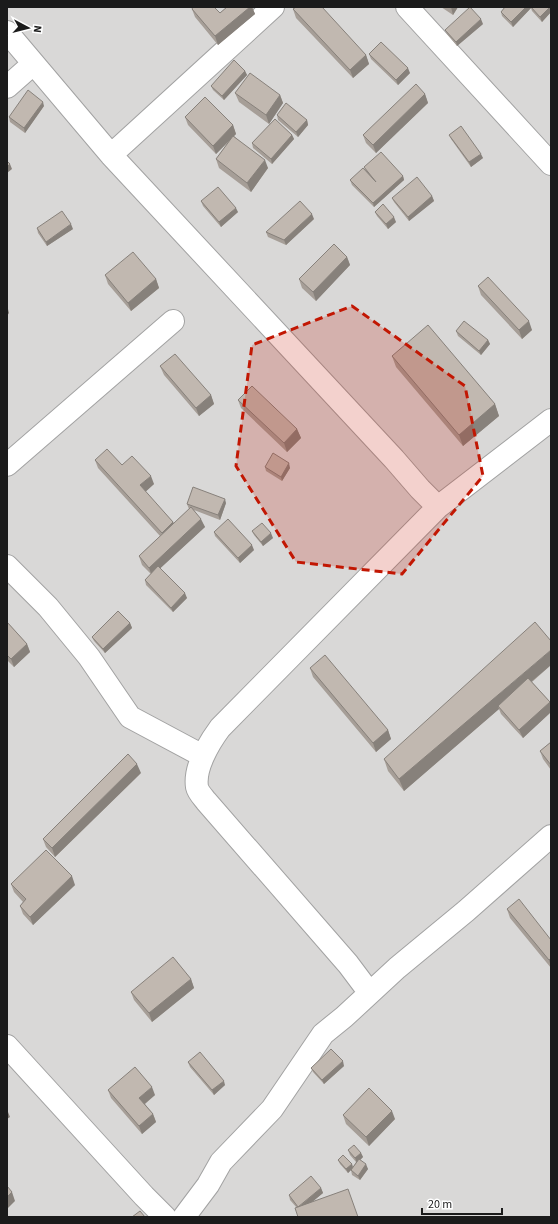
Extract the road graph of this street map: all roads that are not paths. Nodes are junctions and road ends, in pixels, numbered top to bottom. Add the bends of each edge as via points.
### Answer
1 (273, 7) edge
2 (407, 7) edge
3 (7, 32) edge
4 (33, 64) junction
5 (7, 87) edge
6 (111, 155) junction
7 (551, 164) edge
8 (173, 321) dead end
9 (551, 420) edge
10 (7, 465) edge
11 (438, 507) junction
12 (7, 566) edge
13 (203, 756) junction
14 (551, 836) edge
15 (370, 992) junction
16 (7, 1046) edge
17 (165, 1217) edge
18 (184, 1217) edge

1 - 6 street
2 - 7 street
3 - 4 street
4 - 5 street
4 - 6 street
6 - 11 street
8 - 10 street
9 - 11 street
11 - 13 street via 220,728
12 - 13 street via 48,607 89,657 130,717
13 - 15 street via 197,788 206,801
14 - 15 street
15 - 18 street via 323,1034 272,1109 221,1162 208,1185
16 - 17 street

